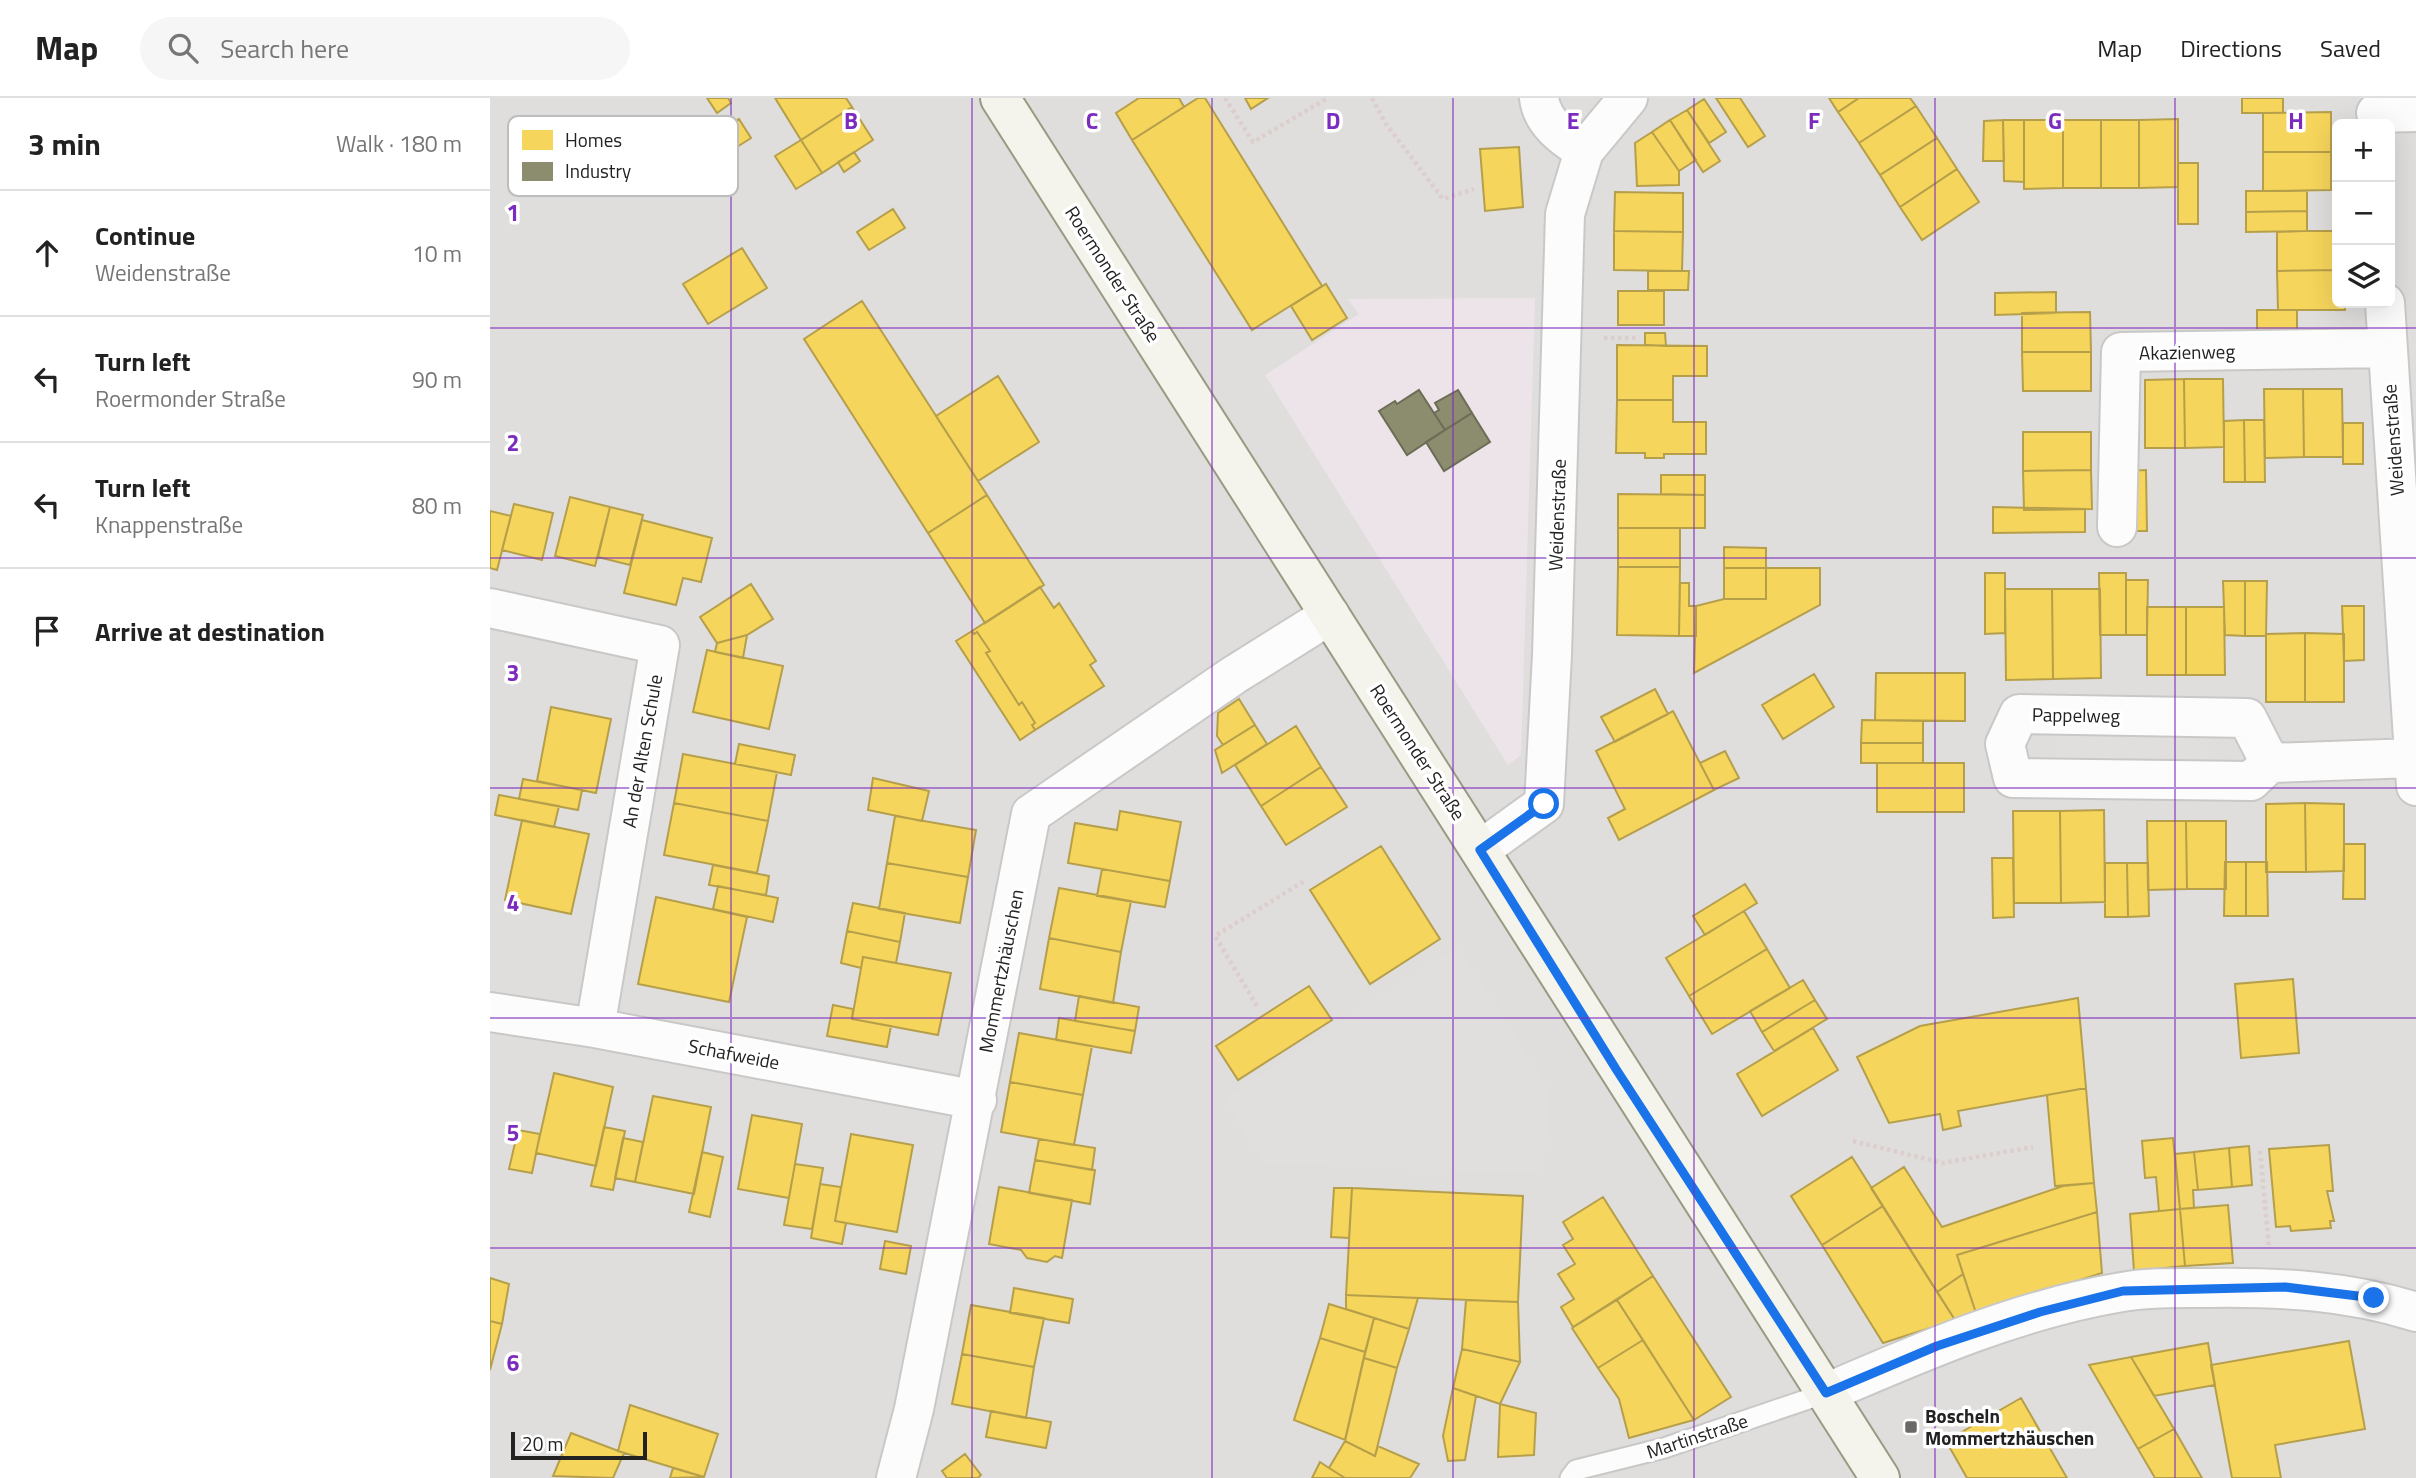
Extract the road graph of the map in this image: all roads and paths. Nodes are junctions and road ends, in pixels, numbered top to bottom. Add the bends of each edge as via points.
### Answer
1 (1000, 98) edge
2 (1226, 98) edge
3 (1328, 98) edge
4 (1372, 98) edge
5 (1539, 98) edge
6 (1628, 98) edge
7 (2416, 111) edge
8 (2376, 112) edge
9 (1584, 151) junction
10 (1474, 188) dead end
11 (2385, 308) edge
12 (2387, 348) junction
13 (2117, 527) dead end
14 (2409, 545) edge
15 (490, 608) edge
16 (1330, 615) junction
17 (2270, 763) junction
18 (2415, 772) edge
19 (1480, 850) junction
20 (1306, 880) dead end
21 (1257, 1006) dead end
22 (490, 1012) edge
23 (595, 1028) junction
24 (977, 1100) junction
25 (1853, 1141) dead end
26 (2033, 1147) dead end
27 (2260, 1151) dead end
28 (2273, 1287) junction
29 (2416, 1312) edge
30 (1826, 1393) junction
31 (896, 1478) edge
32 (1570, 1478) edge
33 (1880, 1478) edge

1 - 16 main road, Roermonder Straße
2 - 3 path via 1253,142
4 - 10 path via 1443,199
5 - 9 street via 1540,110 1560,136
6 - 9 street, Weidenstraße
7 - 8 street
9 - 19 street, Weidenstraße via 1565,214 1544,804
11 - 12 street, Weidenstraße
12 - 13 street, Akazienweg via 2121,352
12 - 14 street, Weidenstraße
14 - 18 street, Weidenstraße
15 - 23 street, An der Alten Schule via 660,645
16 - 19 main road, Roermonder Straße
16 - 24 street, Mommertzhäuschen via 1031,814
17 - 17 street, Pappelweg via 2247,718 2019,714 2005,744 2013,778 2252,781
17 - 18 street
19 - 30 main road, Roermonder Straße
20 - 21 path via 1215,936
22 - 23 street, Schafweide
23 - 24 street, Schafweide
24 - 31 street, Mommertzhäuschen
25 - 26 path via 1943,1163
27 - 28 path
28 - 29 street via 2374,1298
28 - 30 street via 2123,1291 1937,1346
30 - 32 lane, Martinstraße via 1664,1448 1577,1471
30 - 33 main road, Roermonder Straße

